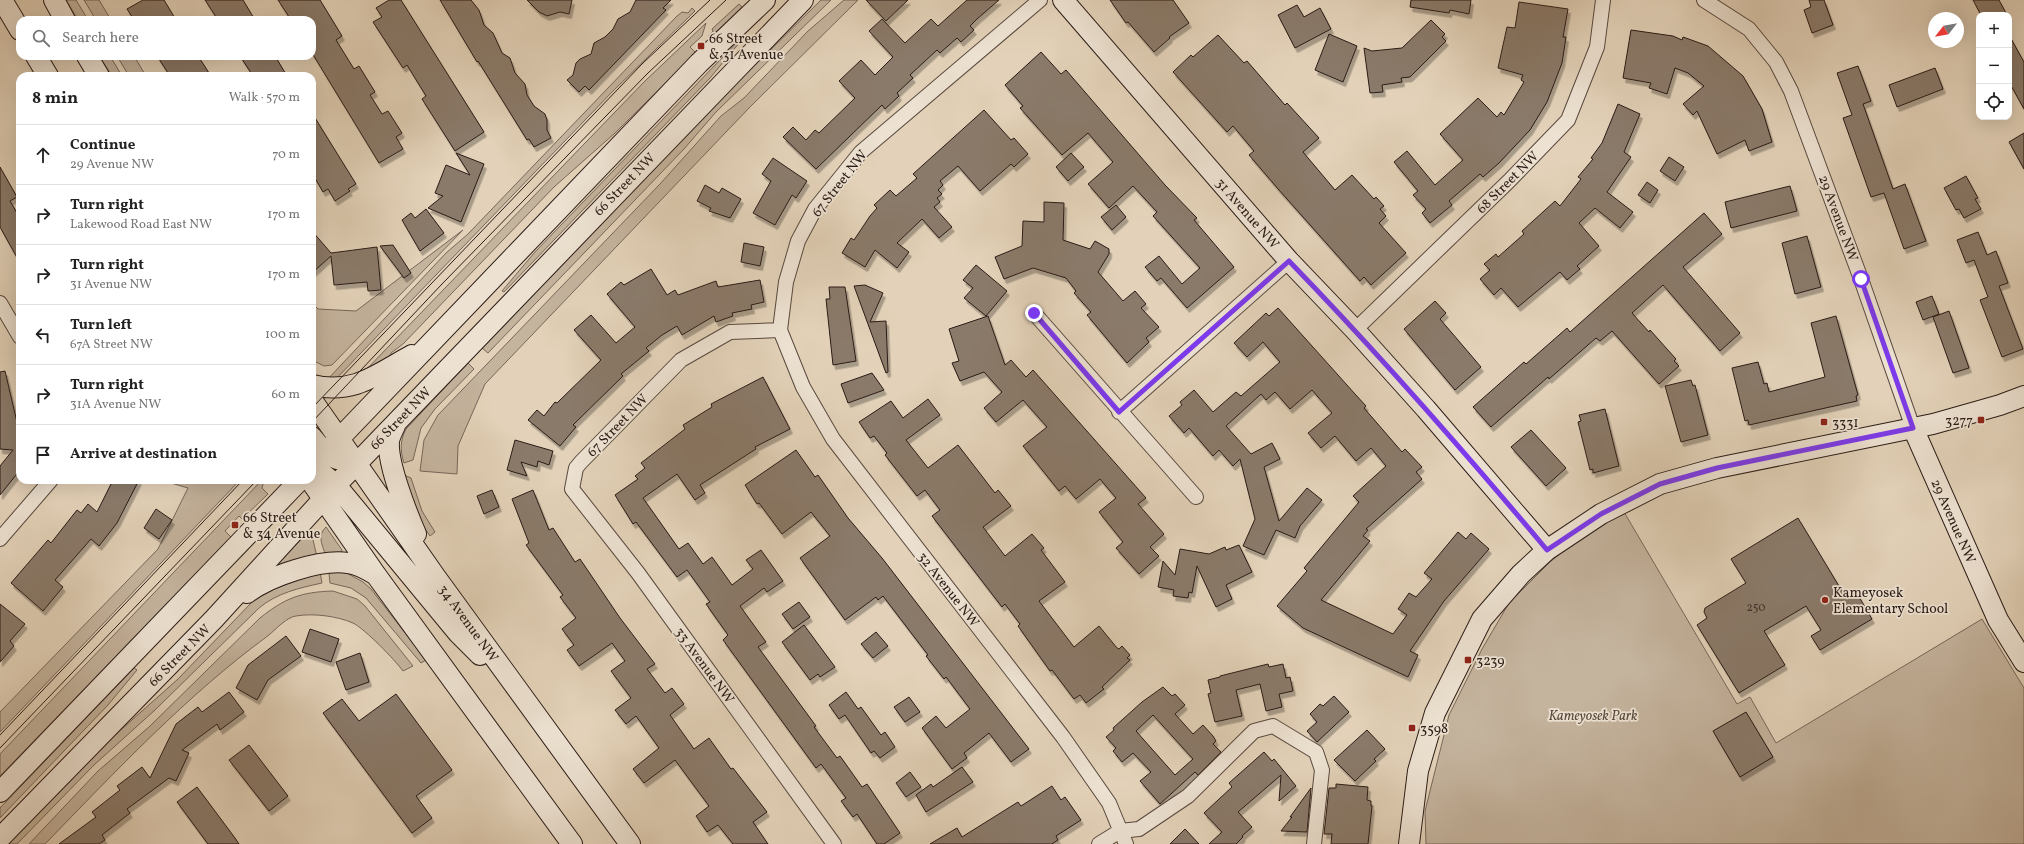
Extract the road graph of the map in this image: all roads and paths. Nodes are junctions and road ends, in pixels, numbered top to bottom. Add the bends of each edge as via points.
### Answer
1 (2, 0) edge
2 (54, 0) edge
3 (765, 0) edge
4 (803, 0) edge
5 (1040, 0) edge
6 (1063, 0) edge
7 (1603, 0) edge
8 (1704, 0) edge
9 (63, 16) edge
10 (16, 23) edge
11 (38, 60) edge
12 (90, 60) edge
13 (46, 72) edge
14 (97, 72) edge
15 (1289, 261) junction
16 (0, 303) edge
17 (1034, 313) dead end
18 (16, 330) edge
19 (780, 330) junction
20 (1355, 330) junction
21 (427, 346) junction
22 (316, 385) edge
23 (2024, 396) edge
24 (316, 409) edge
25 (1119, 412) junction
26 (397, 422) junction
27 (1913, 428) junction
28 (316, 439) edge
29 (333, 447) junction
30 (316, 464) edge
31 (356, 464) junction
32 (316, 472) edge
33 (48, 484) edge
34 (296, 484) edge
35 (316, 484) edge
36 (572, 489) joint
37 (329, 492) junction
38 (1196, 498) dead end
39 (0, 539) edge
40 (1547, 550) junction
41 (376, 575) junction
42 (435, 576) junction
43 (214, 619) junction
44 (2024, 662) edge
45 (529, 706) junction
46 (0, 792) edge
47 (0, 838) edge
48 (1123, 838) edge
49 (572, 844) edge
50 (630, 844) edge
51 (834, 844) edge
52 (1099, 844) edge
53 (1314, 844) edge
54 (1409, 844) edge

1 - 10 main road
2 - 9 main road
3 - 21 main road, 66 Street NW via 698,63
4 - 26 main road, 66 Street NW
5 - 19 street, 67 Street NW via 861,152 815,209 798,241 786,282
6 - 15 main road, 31 Avenue NW
7 - 20 street, 68 Street NW via 1597,47 1568,120 1509,181
8 - 27 street, 29 Avenue NW via 1750,29 1776,62 1791,91
11 - 13 main road
12 - 14 main road
15 - 20 main road, 31 Avenue NW
15 - 25 street
16 - 18 street
17 - 25 street
19 - 36 street, 67 Street NW via 730,332 681,360 581,462 576,468
19 - 48 street, 32 Avenue NW via 803,387 833,439 1063,737 1109,803
20 - 40 main road, 31 Avenue NW via 1477,466
21 - 22 main road via 360,384 330,389
21 - 29 main road, 66 Street NW
23 - 27 main road
24 - 29 main road
25 - 38 street
26 - 31 main road, 66 Street NW
26 - 42 main road via 389,440 398,485 407,513
27 - 40 main road via 1717,468 1660,484 1601,514
27 - 44 main road, 29 Avenue NW via 1998,620
28 - 29 main road
29 - 30 main road, 66 Street NW
29 - 31 main road via 332,457
31 - 37 main road, 66 Street NW
31 - 42 main road, 34 Avenue NW
32 - 37 main road via 322,473
33 - 39 street
34 - 46 main road
35 - 37 main road
36 - 51 street, 33 Avenue NW via 638,572
37 - 41 main road
37 - 43 main road, 66 Street NW
37 - 45 main road via 458,633
40 - 54 main road via 1482,619 1435,713 1418,771
41 - 43 main road via 349,563 336,562 278,575 255,588
41 - 49 main road
42 - 45 main road, 34 Avenue NW
43 - 47 main road, 66 Street NW
45 - 50 main road, 34 Avenue NW
48 - 52 street
48 - 53 street via 1188,796 1254,730 1273,726 1316,752 1322,770

